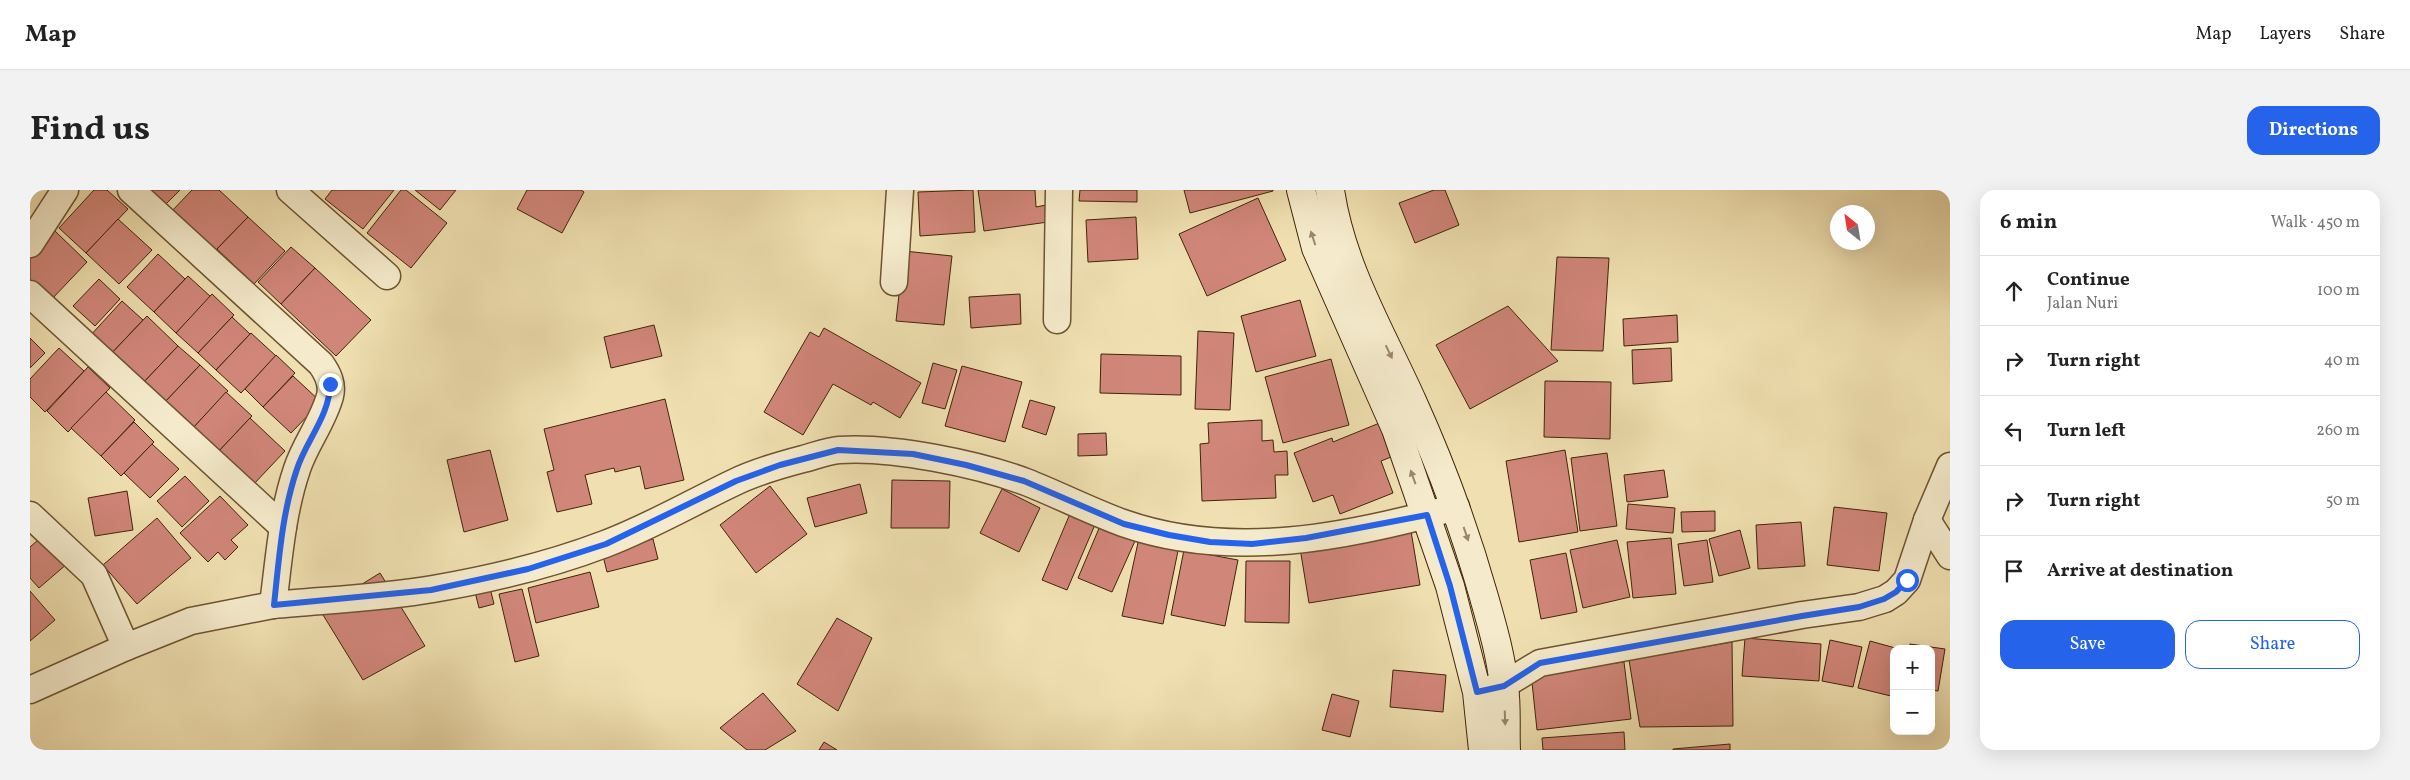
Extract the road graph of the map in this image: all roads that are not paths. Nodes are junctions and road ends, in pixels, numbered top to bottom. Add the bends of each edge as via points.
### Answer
1 (65, 190) edge
2 (131, 190) edge
3 (900, 190) edge
4 (1059, 190) edge
5 (1301, 190) edge
6 (1330, 190) edge
7 (298, 193) edge
8 (30, 244) edge
9 (387, 276) dead end
10 (1341, 277) junction
11 (894, 282) dead end
12 (30, 294) edge
13 (1357, 314) junction
14 (1057, 320) dead end
15 (1950, 466) edge
16 (1456, 507) junction
17 (30, 515) edge
18 (1427, 515) junction
19 (1927, 520) junction
20 (283, 527) junction
21 (1950, 556) edge
22 (274, 605) junction
23 (126, 647) junction
24 (1504, 686) junction
25 (30, 690) edge
26 (1477, 692) junction
27 (1483, 750) edge
28 (1506, 750) edge

1 - 8 street
2 - 20 street via 329,374 330,394 297,469
3 - 11 street
4 - 14 street
10 -> 5 main road via 1307,219
6 - 10 main road
7 - 9 street
10 - 13 main road
12 - 20 street
13 -> 16 main road via 1413,402
18 -> 13 main road
15 - 19 street
16 - 18 street
16 -> 24 main road via 1473,556
17 - 23 street via 94,575
18 - 22 street via 1306,538 1252,544 1210,542 1124,524 1024,481 966,465 913,454 838,450 780,465 736,481 606,544 528,569 431,590
18 - 26 main road via 1450,586
19 - 21 street
19 - 24 street via 1907,580 1884,599 1859,607 1540,663
20 - 22 street
22 - 23 street via 191,621
23 - 25 street
24 - 26 street
24 -> 28 main road
26 - 27 main road

